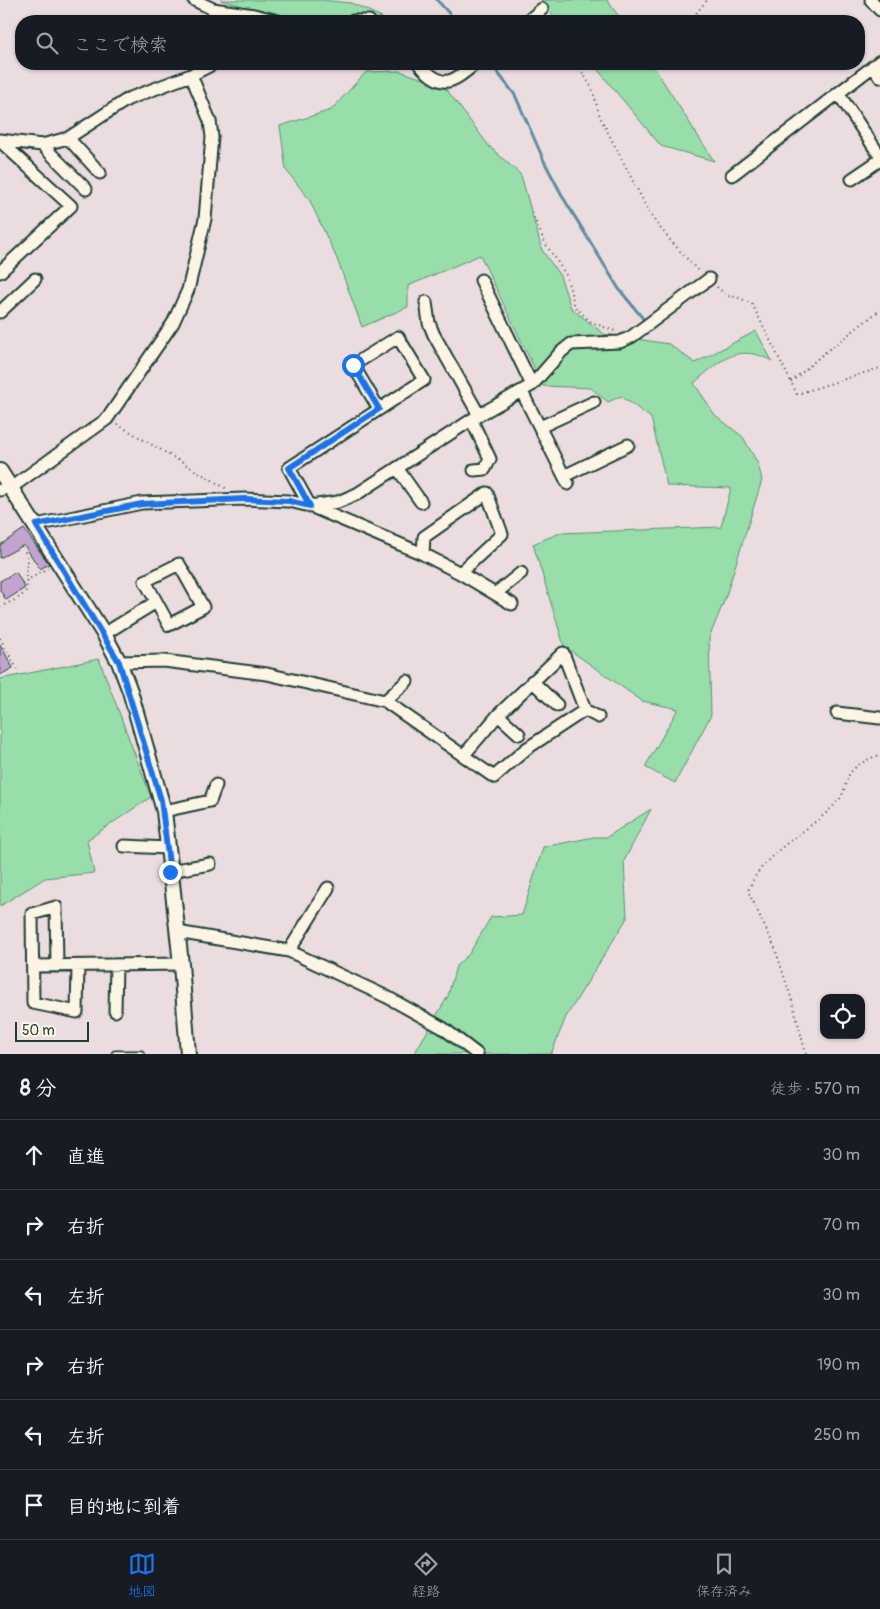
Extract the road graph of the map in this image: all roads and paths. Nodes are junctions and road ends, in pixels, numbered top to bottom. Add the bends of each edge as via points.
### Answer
1 (194, 0) edge
2 (707, 0) edge
3 (542, 9) dead end
4 (254, 15) edge
5 (535, 15) edge
6 (695, 15) edge
7 (876, 63) edge
8 (201, 70) edge
9 (424, 70) edge
10 (468, 70) edge
11 (581, 70) edge
12 (191, 75) junction
13 (880, 77) edge
14 (838, 93) junction
15 (68, 138) junction
16 (0, 140) edge
17 (42, 145) junction
18 (880, 158) edge
19 (100, 173) dead end
20 (732, 175) dead end
21 (852, 179) dead end
22 (86, 190) dead end
23 (532, 214) dead end
24 (0, 272) edge
25 (35, 279) dead end
26 (710, 279) junction
27 (481, 280) dead end
28 (426, 302) dead end
29 (880, 310) edge
30 (0, 312) edge
31 (631, 337) junction
32 (880, 368) edge
33 (790, 383) junction
34 (527, 388) junction
35 (594, 402) dead end
36 (379, 409) junction
37 (107, 418) junction
38 (475, 418) junction
39 (540, 427) junction
40 (628, 445) dead end
41 (397, 468) junction
42 (474, 470) dead end
43 (0, 471) edge
44 (6, 488) edge
45 (244, 499) junction
46 (421, 502) dead end
47 (310, 506) junction
48 (36, 525) junction
49 (23, 549) dead end
50 (423, 554) junction
51 (59, 562) junction
52 (460, 573) junction
53 (521, 573) dead end
54 (26, 581) junction
55 (495, 594) junction
56 (156, 602) junction
57 (512, 604) dead end
58 (0, 607) edge
59 (104, 634) junction
60 (0, 638) edge
61 (119, 662) junction
62 (17, 669) dead end
63 (532, 681) junction
64 (406, 682) dead end
65 (385, 701) junction
66 (557, 705) dead end
67 (585, 710) junction
68 (837, 713) dead end
69 (498, 715) junction
70 (598, 717) dead end
71 (880, 718) edge
72 (519, 734) dead end
73 (464, 755) junction
74 (880, 755) edge
75 (216, 785) dead end
76 (164, 810) junction
77 (124, 846) dead end
78 (168, 848) junction
79 (210, 864) dead end
80 (170, 872) junction
81 (328, 888) dead end
82 (177, 932) junction
83 (289, 951) junction
84 (181, 964) junction
85 (116, 965) junction
86 (34, 966) junction
87 (57, 966) junction
88 (78, 966) junction
89 (115, 1011) dead end
90 (115, 1054) edge
91 (141, 1054) edge
92 (188, 1054) edge
93 (476, 1054) edge
94 (806, 1054) edge

1 - 4 street via 213,9
2 - 6 path
3 - 5 street
7 - 13 street
7 - 14 street
8 - 12 street
9 - 10 street via 445,82 454,81
11 - 26 path via 592,88 600,117 651,216 696,270
12 - 15 street via 128,99
12 - 37 street via 210,122 212,137 205,219 196,262 188,290 172,323
14 - 18 street
14 - 20 street
15 - 17 street
15 - 19 street
16 - 17 street
16 - 24 street via 71,206
17 - 22 street
18 - 21 street
23 - 31 path via 545,243 566,275 575,307 591,322
25 - 30 street
26 - 31 street
26 - 33 path via 727,296 752,304
27 - 34 street
28 - 38 street via 434,335
29 - 33 path
31 - 34 street via 620,342 571,344
32 - 33 path via 797,394
34 - 38 street
34 - 39 street
35 - 39 street
36 - 36 street via 424,380 398,337 353,365
36 - 47 street via 289,468
37 - 44 street
37 - 45 path
38 - 41 street
38 - 42 street via 490,459 485,469
39 - 40 street via 566,480
41 - 46 street
41 - 47 street via 357,494 338,502
43 - 44 street
44 - 48 street
45 - 47 street via 289,501
45 - 48 street via 142,504
47 - 50 street
48 - 51 street
49 - 54 path via 29,557
50 - 52 street
50 - 52 street via 424,537 487,493 502,534
51 - 54 path
51 - 59 street
52 - 55 street
53 - 55 street
54 - 58 path via 27,588 23,594
55 - 57 street
56 - 56 street via 145,581 180,564 203,607 169,625
56 - 59 street
59 - 61 street
60 - 62 path
61 - 65 street via 164,661 267,674
61 - 76 street
63 - 66 street
63 - 67 street via 563,653
63 - 69 street
64 - 65 street
65 - 73 street
67 - 70 street
67 - 73 street via 526,749 494,777
68 - 71 street
69 - 72 street
69 - 73 street
74 - 94 path via 851,772 839,800 768,861 752,878 748,890 774,948
75 - 76 street via 210,801
76 - 78 street
77 - 78 street
78 - 80 street
79 - 80 street
80 - 82 street
81 - 83 street
82 - 83 street
82 - 84 street
83 - 93 street via 387,997 435,1024
84 - 85 street
84 - 92 street
85 - 88 street
85 - 89 street
86 - 87 street
86 - 87 street via 32,914 56,907
86 - 88 street via 33,1003 77,1012
87 - 88 street
90 - 91 lane

